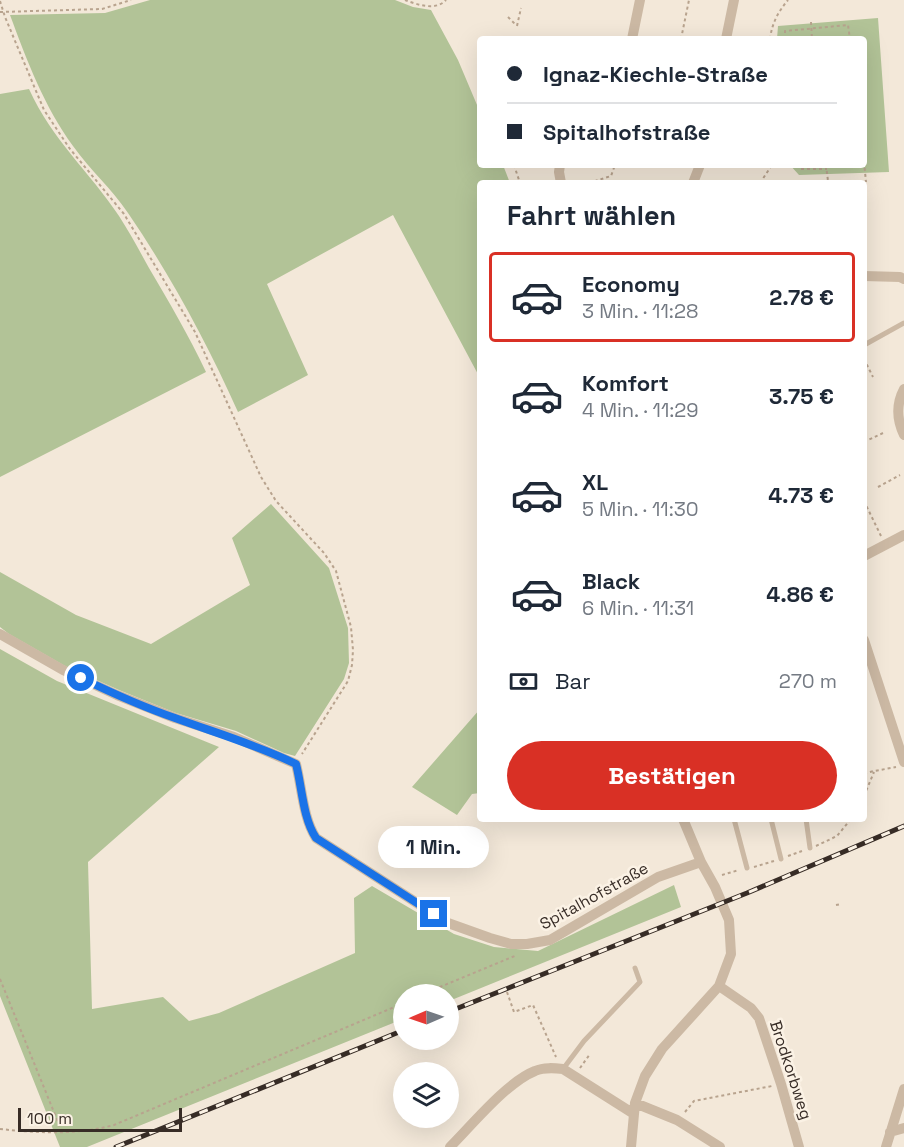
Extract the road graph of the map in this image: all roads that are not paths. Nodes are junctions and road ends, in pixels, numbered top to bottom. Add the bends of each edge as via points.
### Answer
1 (640, 0) edge
2 (734, 0) edge
3 (633, 36) edge
4 (727, 36) edge
5 (867, 276) edge
6 (904, 279) edge
7 (904, 323) edge
8 (867, 343) edge
9 (904, 389) edge
10 (904, 435) edge
11 (904, 535) edge
12 (867, 553) edge
13 (0, 634) edge
14 (867, 649) edge
15 (904, 763) edge
16 (684, 822) edge
17 (735, 822) edge
18 (772, 822) edge
19 (806, 822) edge
20 (810, 848) dead end
21 (781, 859) dead end
22 (701, 862) junction
23 (747, 868) dead end
24 (635, 968) dead end
25 (719, 986) junction
26 (565, 1066) junction
27 (904, 1089) edge
28 (634, 1108) junction
29 (904, 1128) edge
30 (890, 1132) junction
31 (450, 1147) edge
32 (631, 1147) edge
33 (720, 1147) edge
34 (799, 1147) edge
35 (886, 1147) edge

1 - 3 street
2 - 4 street
5 - 6 street
7 - 8 lane
9 - 10 street via 898,400 899,424
11 - 12 street
13 - 22 street, Spitalhofstraße via 117,695 296,764 310,829 316,838 448,923 490,938 511,944 550,940 658,877
14 - 15 street
16 - 22 street
17 - 23 lane
18 - 21 lane
19 - 20 lane
22 - 25 street via 729,920 731,954
24 - 26 lane via 640,982
25 - 28 street via 662,1049 645,1076
25 - 34 street, Brodkorbweg via 759,1018
26 - 28 street
26 - 31 street via 536,1070 522,1077
27 - 30 street
28 - 32 street
28 - 33 street via 677,1120
29 - 30 street
30 - 35 street

